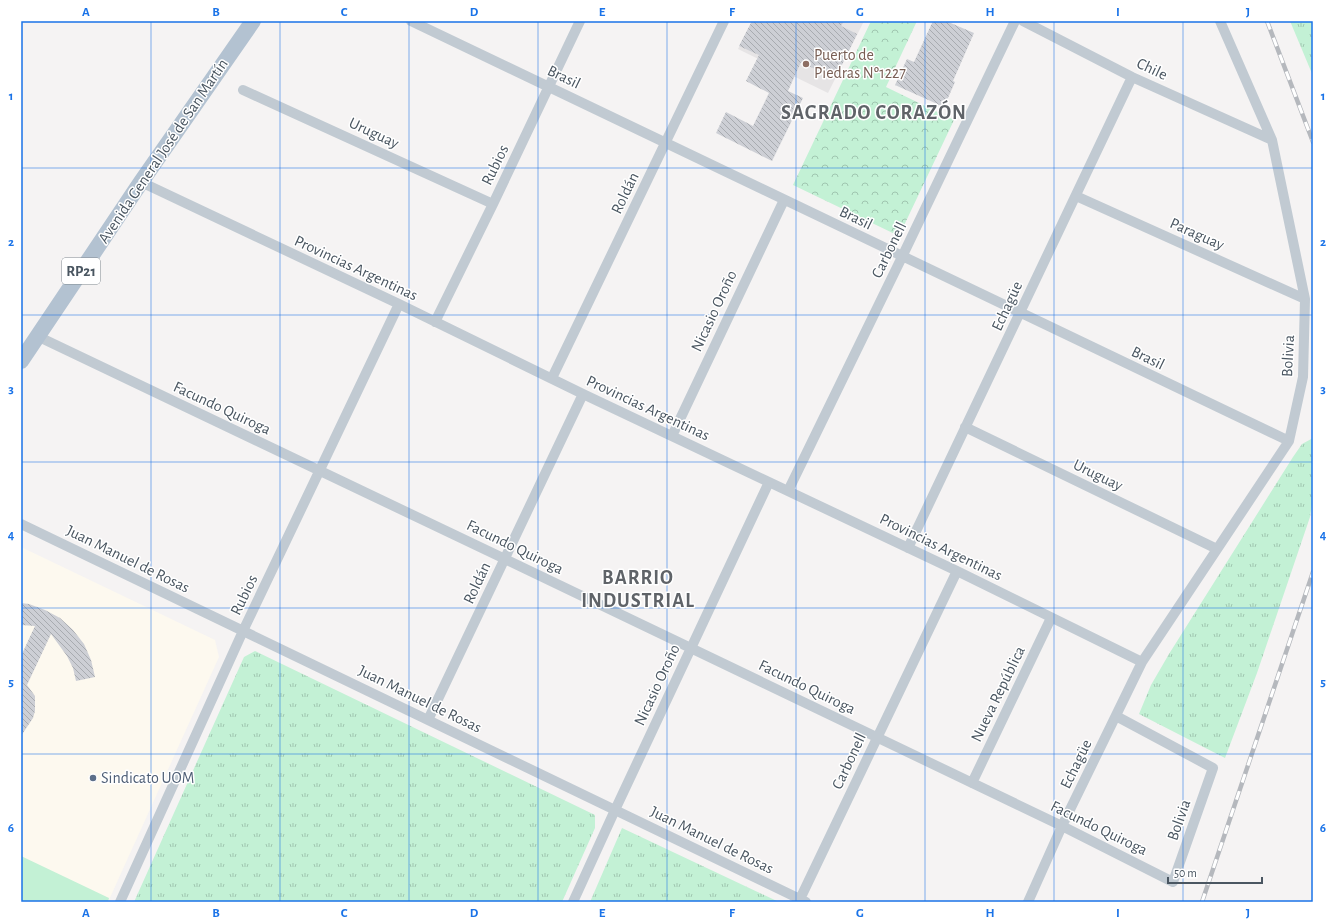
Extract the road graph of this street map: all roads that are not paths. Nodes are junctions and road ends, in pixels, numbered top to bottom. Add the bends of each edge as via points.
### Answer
1 (253, 21) edge
2 (411, 21) edge
3 (580, 21) edge
4 (724, 21) edge
5 (1014, 21) edge
6 (1023, 21) edge
7 (1220, 21) edge
8 (1132, 77) junction
9 (549, 87) junction
10 (243, 90) dead end
11 (1272, 140) junction
12 (665, 143) junction
13 (141, 182) junction
14 (1076, 196) junction
15 (784, 200) junction
16 (493, 204) junction
17 (902, 257) junction
18 (1305, 300) junction
19 (399, 304) junction
20 (1020, 313) junction
21 (435, 322) junction
22 (37, 336) junction
23 (21, 361) edge
24 (552, 378) junction
25 (583, 394) junction
26 (966, 427) junction
27 (672, 436) junction
28 (1289, 441) junction
29 (320, 471) junction
30 (769, 482) junction
31 (788, 491) junction
32 (21, 524) edge
33 (908, 548) junction
34 (1217, 549) junction
35 (505, 559) junction
36 (957, 571) junction
37 (1051, 618) junction
38 (243, 631) junction
39 (690, 648) junction
40 (1142, 662) junction
41 (1116, 716) junction
42 (428, 720) junction
43 (877, 737) junction
44 (972, 783) junction
45 (614, 810) junction
46 (1062, 826) junction
47 (1173, 882) joint
48 (803, 901) edge
49 (120, 902) edge
50 (573, 902) edge
51 (1028, 902) edge

1 - 13 main road, Avenida General José de San Martín / RP21
2 - 9 street, Brasil
3 - 9 street, Rubios
4 - 12 street, Roldán
5 - 17 street, Carbonell
6 - 8 street, Chile
7 - 11 street, Bolivia
8 - 11 street, Chile
8 - 14 street, Echagüe
9 - 12 street, Brasil
9 - 16 street, Rubios
10 - 16 street, Uruguay
11 - 18 street, Bolivia
12 - 15 street, Brasil
12 - 24 street, Roldán
13 - 19 street, Provincias Argentinas
13 - 22 main road, Avenida General José de San Martín / RP21
14 - 18 street, Paraguay
14 - 20 street, Echagüe
15 - 17 street, Brasil
15 - 27 street, Nicasio Oroño
16 - 21 street, Rubios
17 - 20 street, Brasil
17 - 31 street, Carbonell
18 - 28 street, Bolivia via 1303,377
19 - 21 street, Provincias Argentinas
19 - 29 street, Rubios
20 - 26 street, Echagüe
20 - 28 street, Brasil
21 - 24 street, Provincias Argentinas
22 - 23 main road, Avenida General José de San Martín / RP21
22 - 29 street, Facundo Quiroga
24 - 25 street, Provincias Argentinas
25 - 27 street, Provincias Argentinas
25 - 35 street, Roldán
26 - 33 street, Echagüe
26 - 34 street, Uruguay
27 - 30 street, Provincias Argentinas
28 - 34 street, Bolivia
29 - 35 street, Facundo Quiroga
29 - 38 street, Rubios
30 - 31 street, Provincias Argentinas
30 - 39 street, Nicasio Oroño
31 - 33 street, Provincias Argentinas
32 - 38 street, Juan Manuel de Rosas
33 - 36 street, Provincias Argentinas
34 - 40 street, Bolivia
35 - 39 street, Facundo Quiroga
35 - 42 street, Roldán
36 - 37 street, Provincias Argentinas
36 - 43 street, Carbonell
37 - 40 street, Provincias Argentinas
37 - 44 street, Nueva República
38 - 42 street, Juan Manuel de Rosas
38 - 49 street, Rubios
39 - 43 street, Facundo Quiroga
39 - 45 street, Nicasio Oroño
40 - 41 street, Echagüe
41 - 46 street, Echagüe
41 - 47 street, Bolivia via 1213,768
42 - 45 street, Juan Manuel de Rosas
43 - 44 street, Facundo Quiroga
43 - 48 street, Carbonell
44 - 46 street, Facundo Quiroga
45 - 48 street, Juan Manuel de Rosas
45 - 50 street, Nicasio Oroño
46 - 47 street, Facundo Quiroga
46 - 51 street, Echagüe

